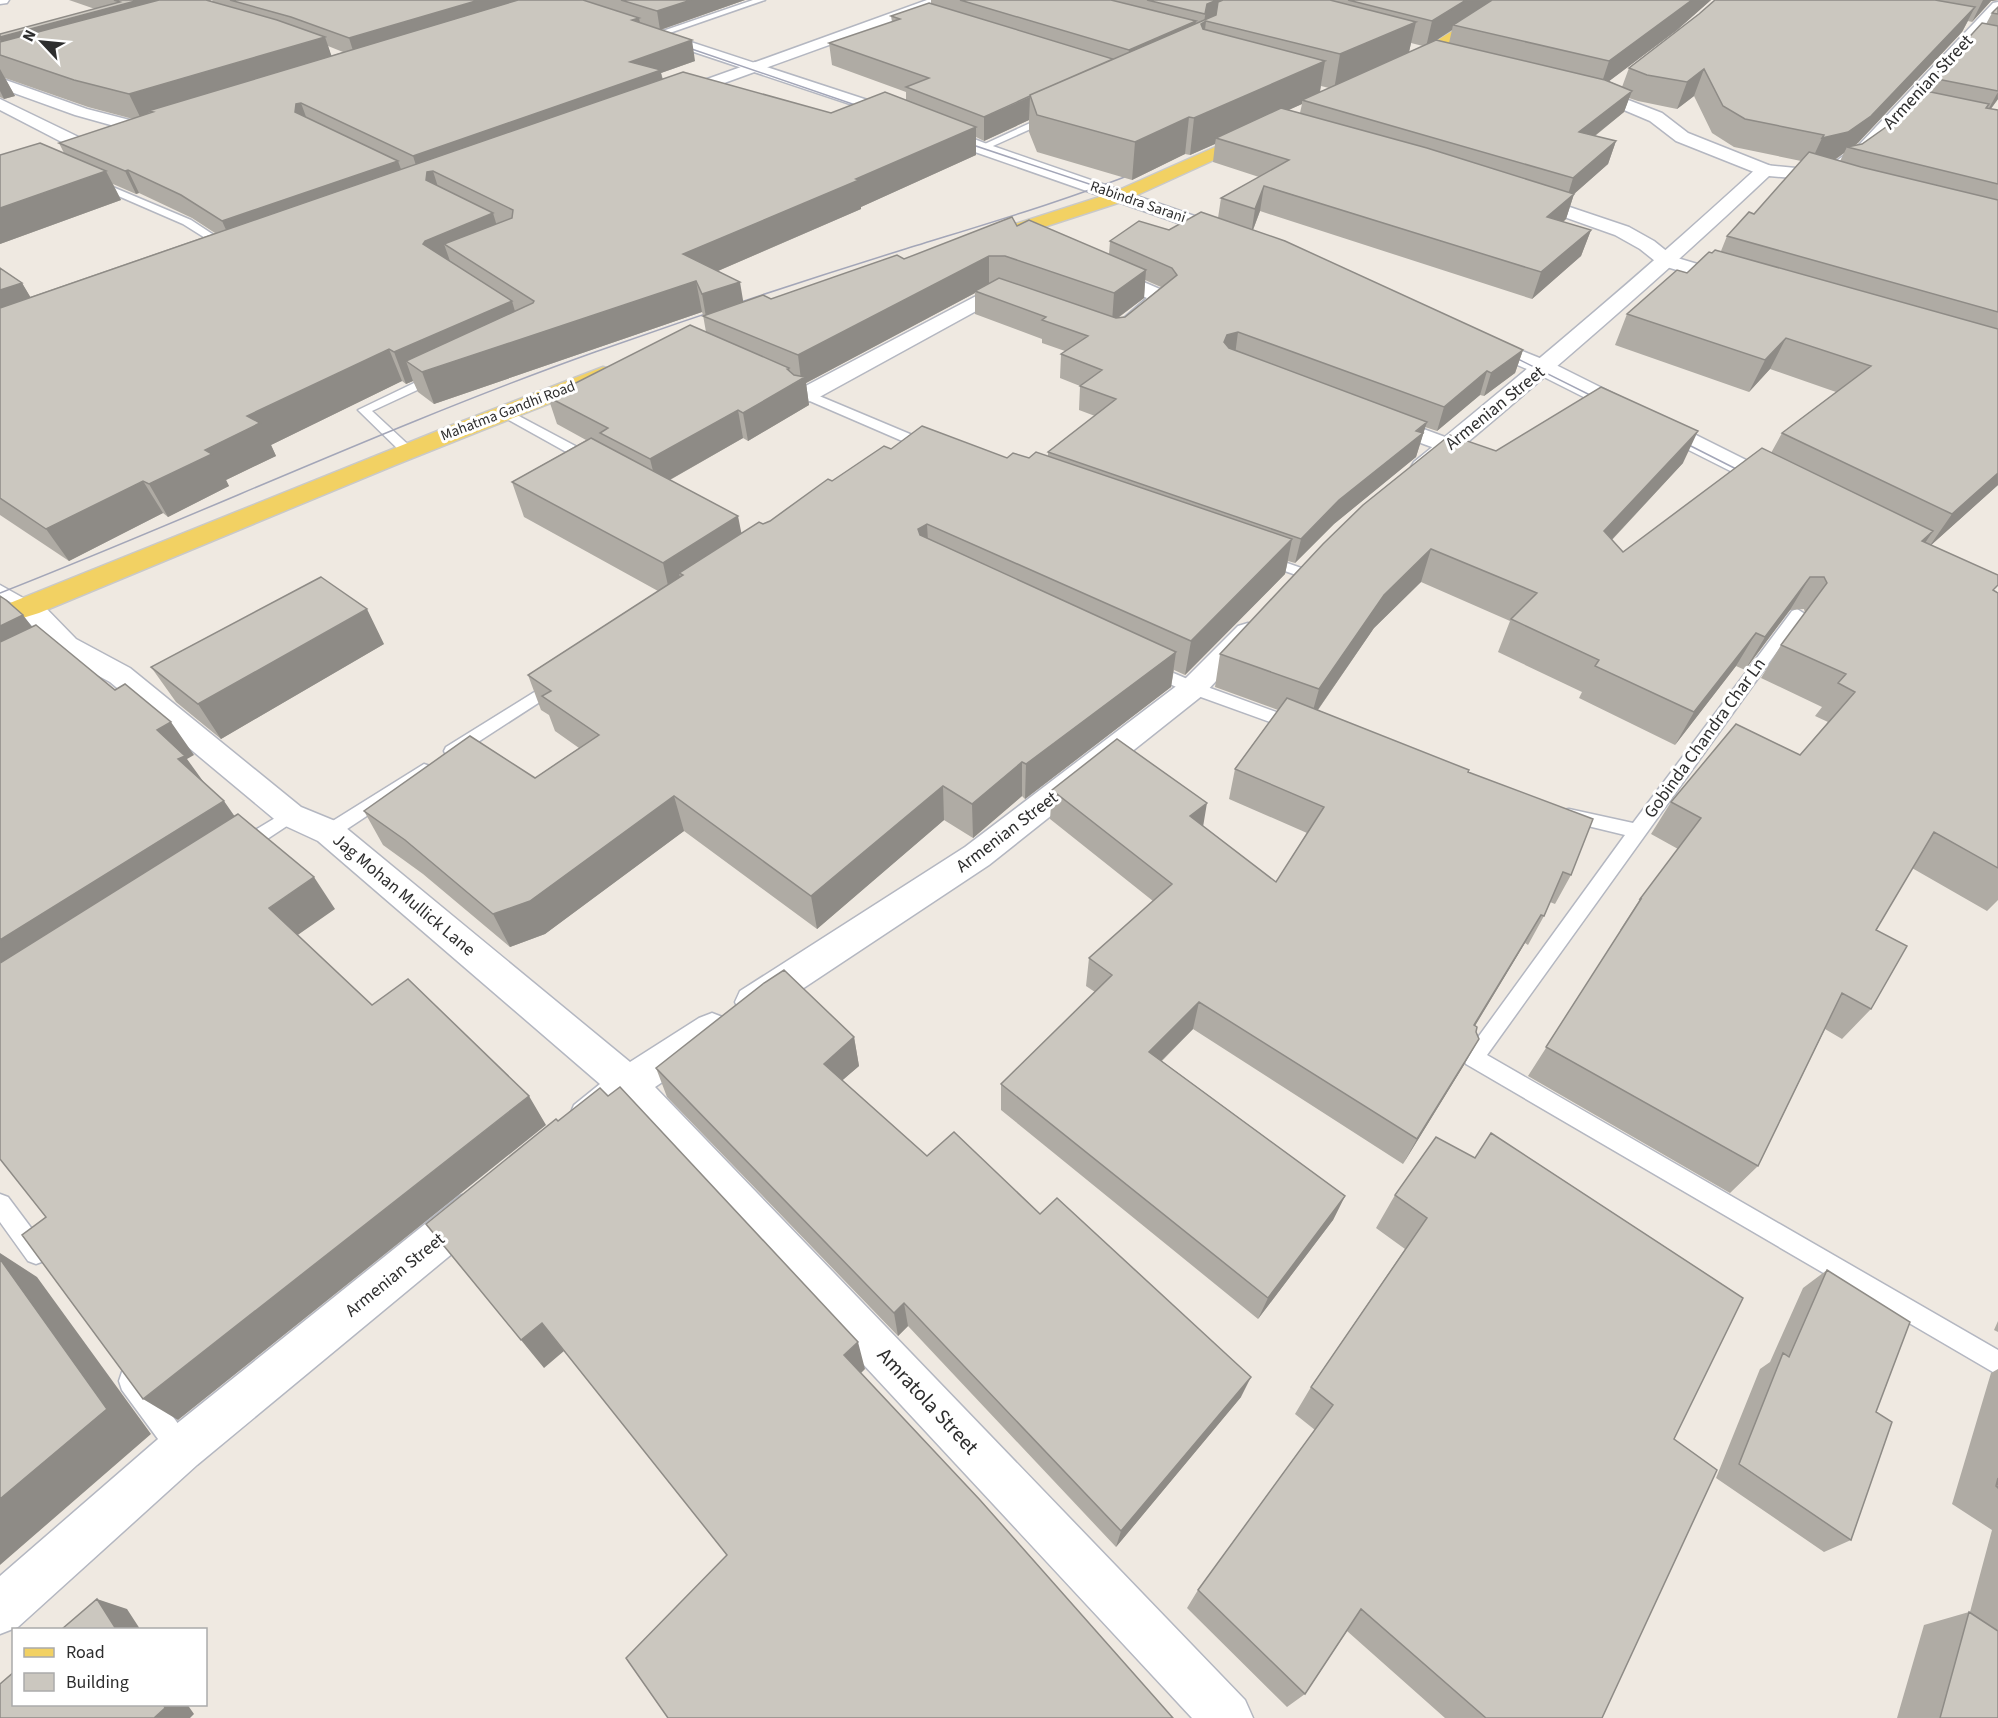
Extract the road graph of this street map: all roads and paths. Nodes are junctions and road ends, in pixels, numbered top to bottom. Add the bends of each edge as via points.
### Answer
1 (761, 0) edge
2 (940, 0) edge
3 (1511, 0) edge
4 (1998, 6) edge
5 (633, 28) edge
6 (1969, 33) junction
7 (655, 35) junction
8 (1987, 46) edge
9 (1407, 49) dead end
10 (1429, 54) junction
11 (1453, 60) edge
12 (755, 67) junction
13 (1389, 73) edge
14 (1622, 82) edge
15 (0, 83) edge
16 (1569, 87) edge
17 (1604, 96) junction
18 (655, 103) edge
19 (0, 104) edge
20 (1902, 109) junction
21 (1065, 110) edge
22 (1923, 113) edge
23 (1276, 124) edge
24 (120, 137) edge
25 (981, 148) junction
26 (66, 154) edge
27 (1765, 170) junction
28 (1806, 174) junction
29 (90, 180) edge
30 (1834, 184) edge
31 (1510, 192) edge
32 (1121, 196) junction
33 (1015, 230) junction
34 (1252, 243) edge
35 (1047, 244) edge
36 (972, 245) edge
37 (242, 251) joint
38 (214, 261) edge
39 (1667, 261) junction
40 (1089, 264) edge
41 (1758, 288) edge
42 (1029, 303) edge
43 (1457, 329) edge
44 (1115, 333) edge
45 (622, 367) edge
46 (1544, 368) junction
47 (450, 371) edge
48 (784, 386) edge
49 (806, 395) junction
50 (504, 412) junction
51 (1362, 413) edge
52 (913, 444) edge
53 (1448, 446) junction
54 (408, 450) junction
55 (605, 467) edge
56 (1396, 489) edge
57 (1799, 496) edge
58 (1327, 548) edge
59 (1248, 554) edge
60 (0, 590) edge
61 (1285, 592) junction
62 (15, 612) edge
63 (1797, 614) edge
64 (1140, 663) edge
65 (569, 675) edge
66 (1193, 688) junction
67 (1313, 731) edge
68 (1556, 812) edge
69 (290, 815) junction
70 (329, 831) junction
71 (1636, 831) junction
72 (230, 854) edge
73 (628, 1084) junction
74 (564, 1136) edge
75 (501, 1188) edge
76 (0, 1204) edge
77 (49, 1270) edge
78 (1998, 1363) edge
79 (119, 1365) edge
80 (181, 1449) junction
81 (0, 1609) edge
82 (1227, 1718) edge

1 - 7 lane
2 - 12 street via 913,14
3 - 10 main road
4 - 6 street, Armenian Street
5 - 7 street, Rabindra Sarani
6 - 8 street
6 - 20 street, Armenian Street
7 - 12 street, Rabindra Sarani
9 - 10 street
10 - 11 street
10 - 13 main road
12 - 18 street
12 - 25 street, Rabindra Sarani via 898,114
14 - 17 street
15 - 24 street via 81,112 148,128
16 - 17 street
17 - 27 street via 1656,117 1682,137
19 - 26 street via 92,146
20 - 22 street
20 - 28 street, Armenian Street via 1865,149 1841,166
21 - 25 lane
23 - 32 main road
25 - 32 street, Rabindra Sarani
27 - 28 street, Armenian Street
27 - 39 street, Armenian Street
28 - 30 street
29 - 37 lane
31 - 39 street via 1622,231
32 - 33 main road
32 - 34 street, Rabindra Sarani
33 - 35 street
33 - 36 main road
37 - 38 street
39 - 41 street
39 - 46 street, Armenian Street
40 - 44 street via 1162,297
42 - 49 street via 997,291
43 - 46 street
45 - 50 main road, Mahatma Gandhi Road
46 - 53 street, Armenian Street
46 - 57 street
47 - 54 lane via 364,410
48 - 49 lane
49 - 52 lane
50 - 54 main road, Mahatma Gandhi Road
50 - 55 lane
51 - 53 street
53 - 56 street, Armenian Street
54 - 62 main road, Mahatma Gandhi Road
58 - 61 street, Armenian Street
59 - 61 lane
60 - 62 lane, Jag Mohan Mullick Lane
61 - 66 street, Armenian Street
62 - 69 street, Jag Mohan Mullick Lane via 61,649 120,675
63 - 71 lane, Gobinda Chandra Char Ln
64 - 66 lane
65 - 70 lane
66 - 67 lane
66 - 73 street, Armenian Street via 977,856
68 - 71 lane, Gobinda Chandra Char Ln
69 - 70 street, Jag Mohan Mullick Lane
69 - 72 lane
70 - 73 street, Jag Mohan Mullick Lane
71 - 78 lane via 1473,1058
73 - 74 street, Armenian Street
73 - 82 street, Amratola Street
75 - 80 street, Armenian Street
76 - 77 lane
79 - 80 lane
80 - 81 street, Armenian Street

